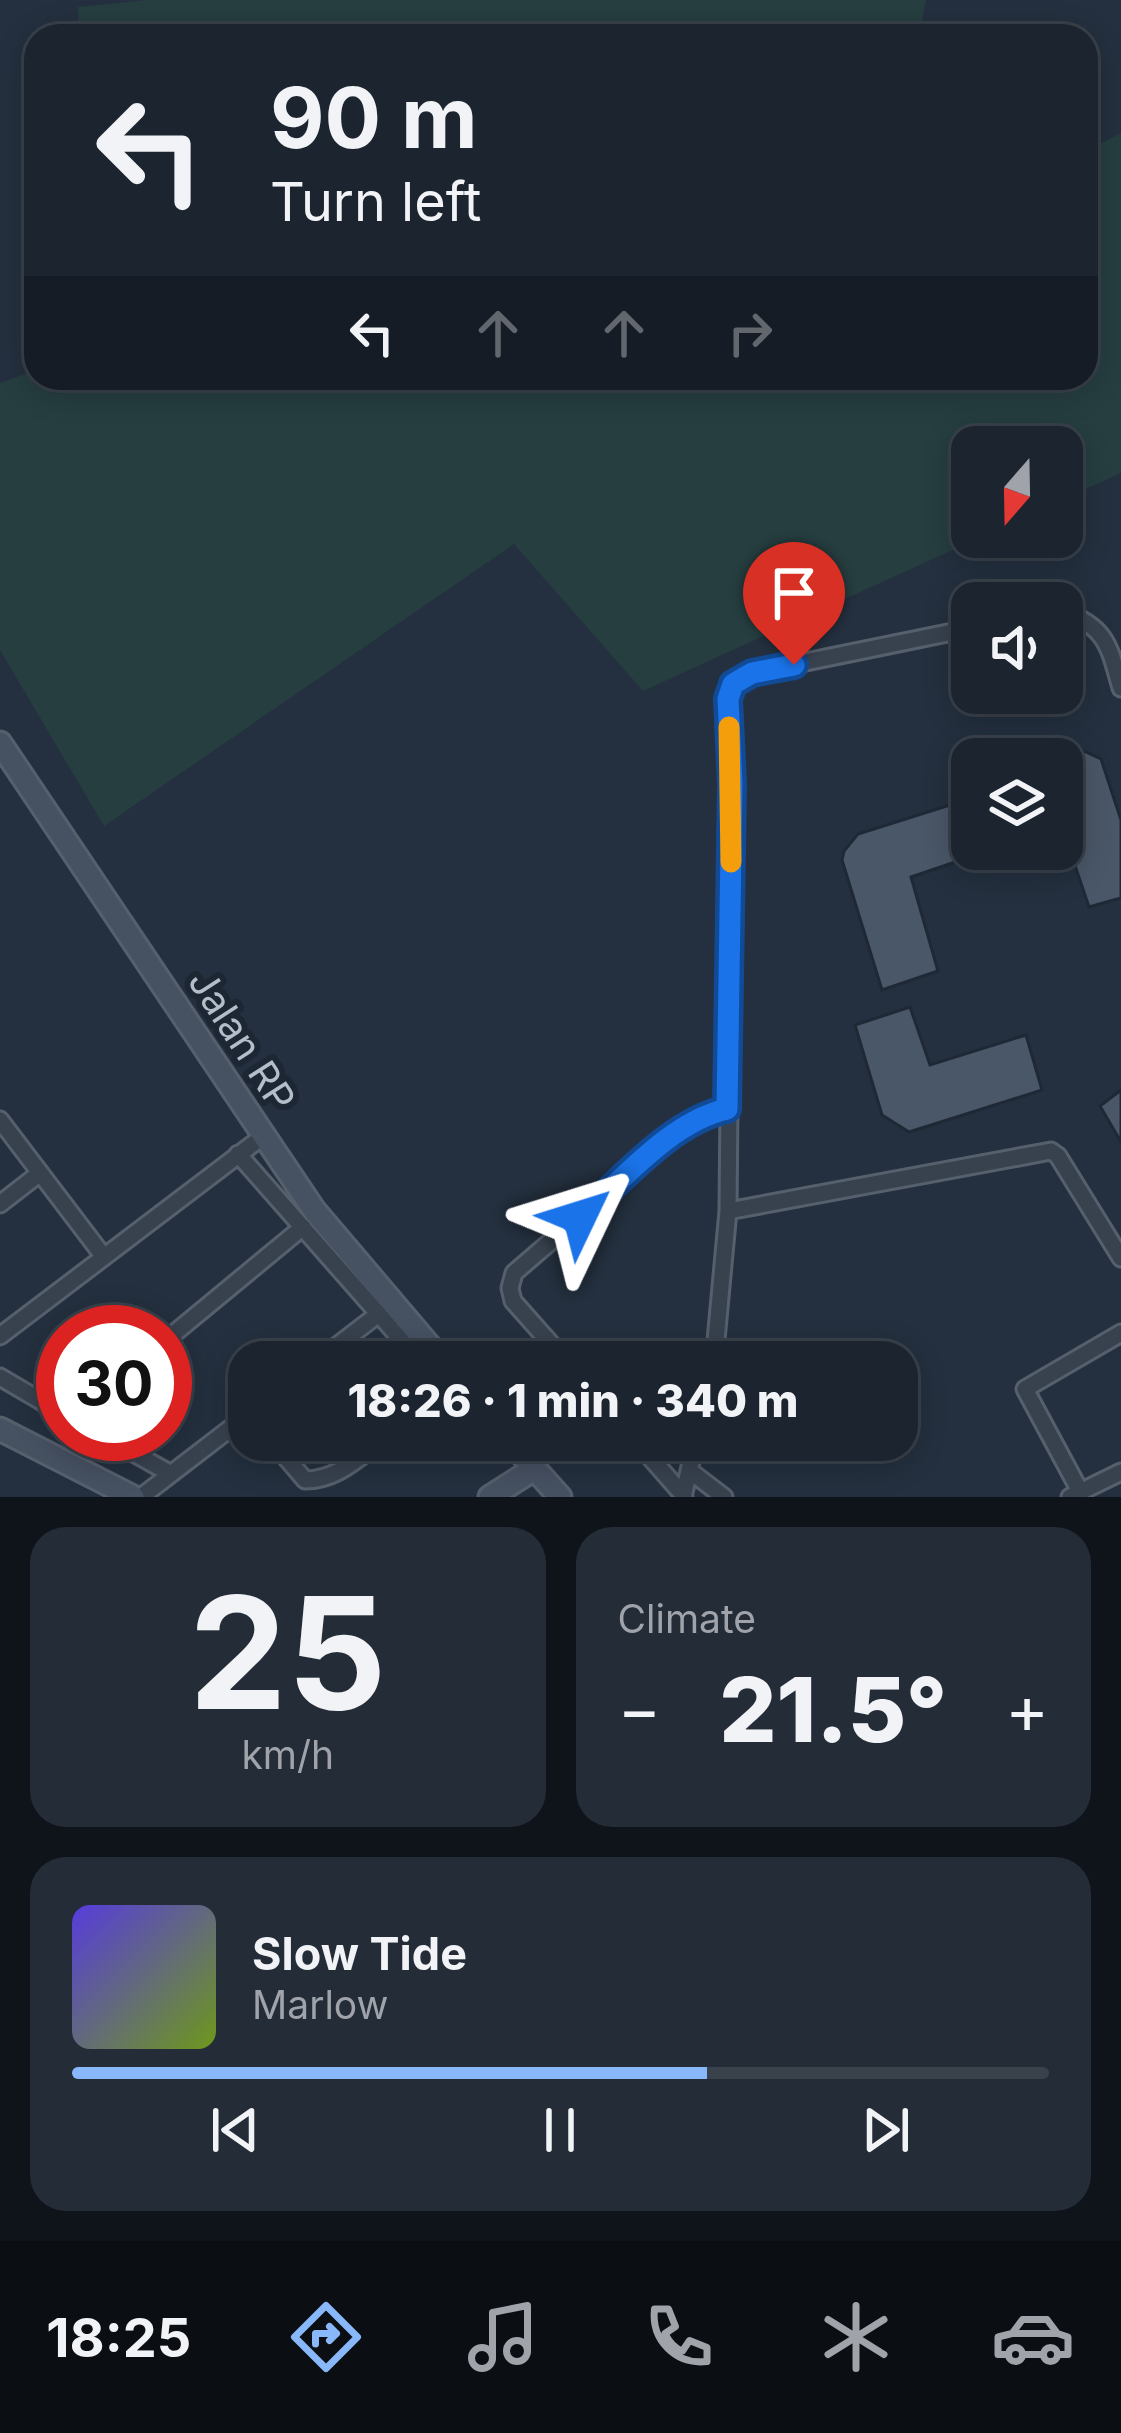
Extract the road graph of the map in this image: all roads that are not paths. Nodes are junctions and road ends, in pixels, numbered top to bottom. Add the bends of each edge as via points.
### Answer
1 (1083, 619) edge
2 (951, 632) edge
3 (1121, 688) edge
4 (0, 743) edge
5 (727, 1109) junction
6 (0, 1120) edge
7 (262, 1137) junction
8 (238, 1154) junction
9 (40, 1173) junction
10 (0, 1204) edge
11 (728, 1211) junction
12 (303, 1227) junction
13 (104, 1257) junction
14 (1121, 1258) edge
15 (381, 1312) junction
16 (192, 1320) edge
17 (1121, 1333) edge
18 (0, 1336) edge
19 (343, 1341) edge
20 (404, 1341) edge
21 (425, 1341) edge
22 (549, 1341) edge
23 (715, 1341) edge
24 (0, 1378) edge
25 (36, 1399) edge
26 (0, 1429) edge
27 (228, 1430) edge
28 (149, 1461) edge
29 (289, 1461) edge
30 (354, 1461) edge
31 (527, 1461) edge
32 (653, 1461) edge
33 (692, 1461) edge
34 (534, 1469) junction
35 (690, 1471) junction
36 (172, 1474) junction
37 (1120, 1475) edge
38 (1076, 1495) edge
39 (137, 1497) edge
40 (490, 1497) edge
41 (560, 1497) edge
42 (684, 1497) edge
43 (724, 1497) edge

1 - 3 street via 1107,640
2 - 5 street via 752,673 733,684
4 - 7 street, Jalan RP
5 - 11 street
5 - 22 street via 678,1132 514,1274 513,1300
6 - 9 street
7 - 8 street
7 - 21 street, Jalan RP
8 - 12 street
8 - 13 street
9 - 10 street
9 - 13 street
11 - 14 street via 1042,1150 1058,1156
11 - 23 street
12 - 15 street
12 - 16 street
13 - 18 street
15 - 19 street
15 - 20 street
17 - 38 street via 1025,1389
24 - 25 street
26 - 39 street
27 - 36 street
28 - 36 street
29 - 30 street via 305,1480 320,1480
31 - 34 street
32 - 42 street
33 - 35 street
34 - 40 street
34 - 41 street
35 - 42 street
35 - 43 street
36 - 39 street
37 - 38 street

